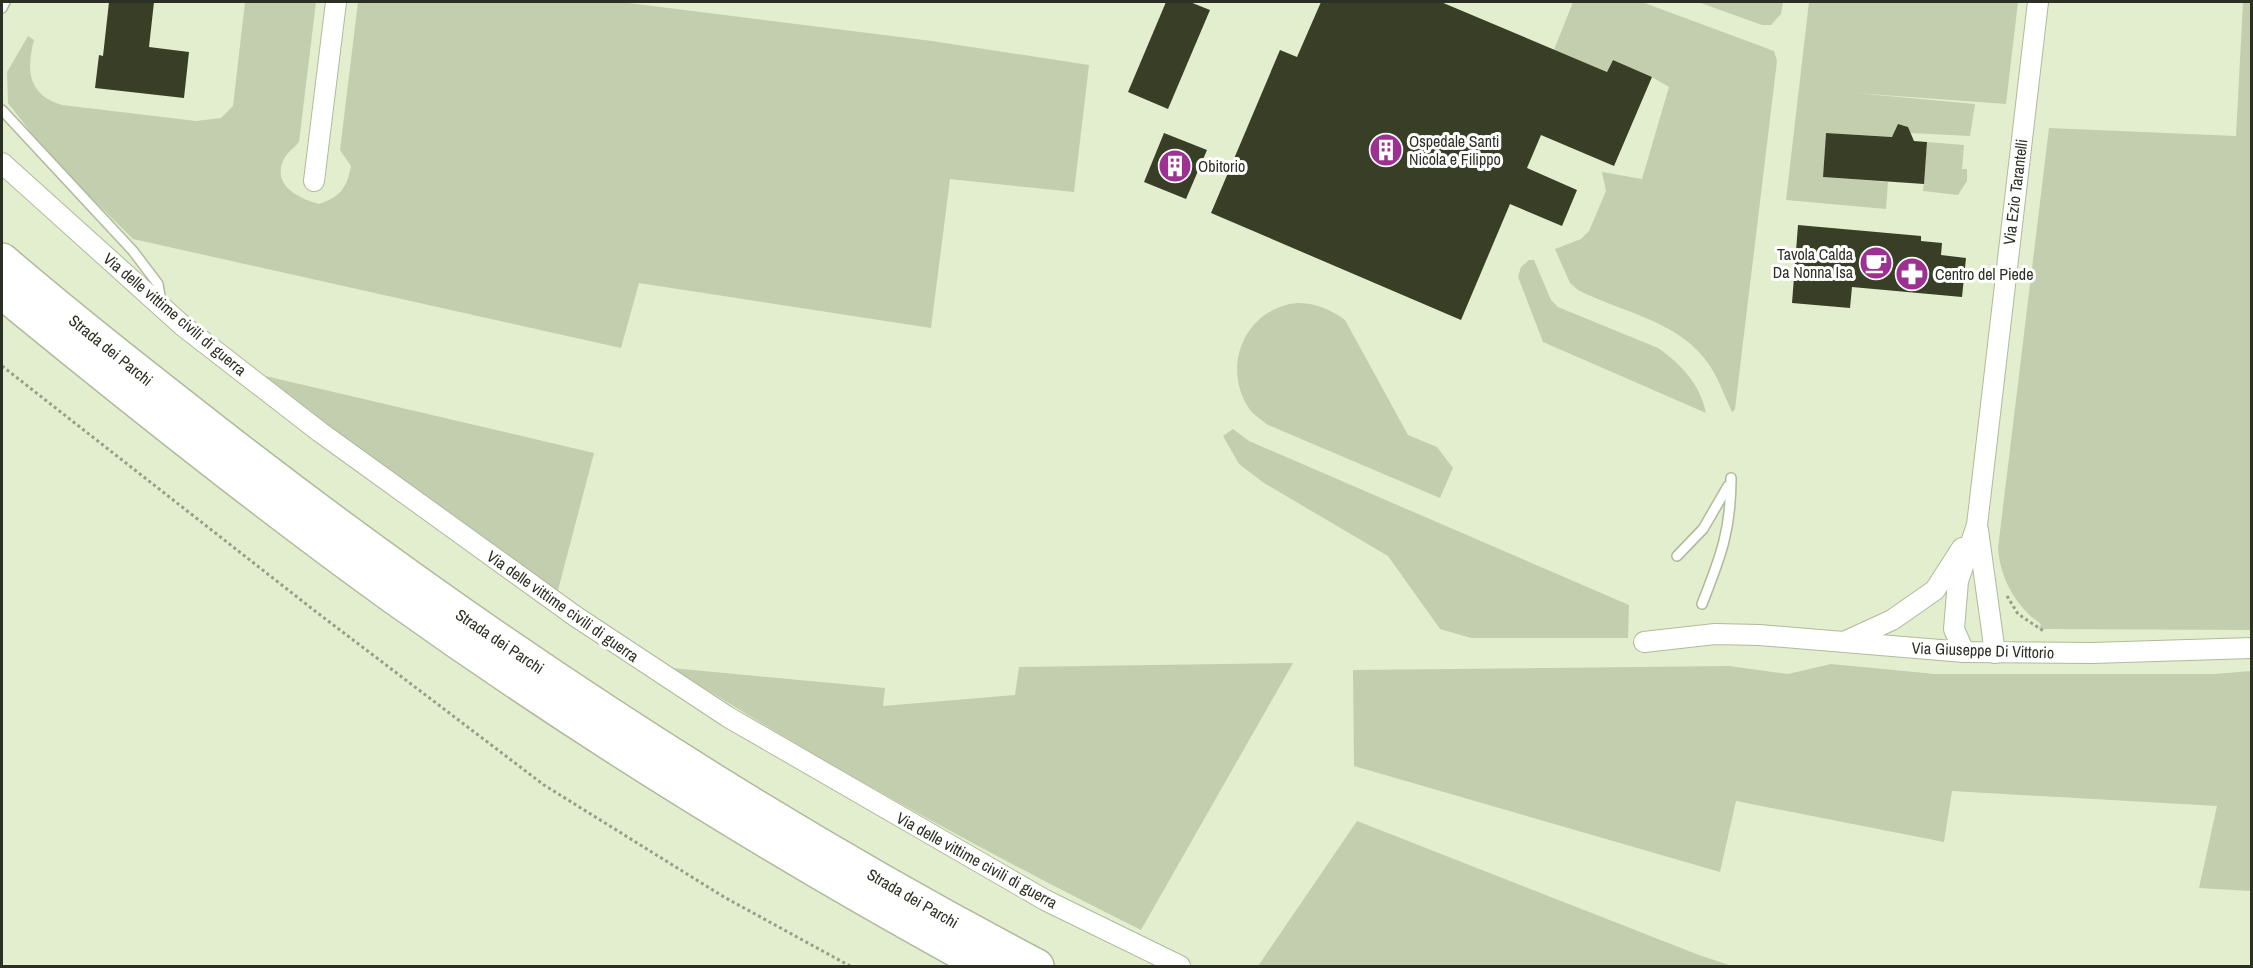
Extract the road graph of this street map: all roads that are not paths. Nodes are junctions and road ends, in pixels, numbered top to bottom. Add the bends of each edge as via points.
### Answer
1 (5, 2) edge
2 (336, 2) edge
3 (2038, 2) edge
4 (2, 8) edge
5 (2, 110) edge
6 (2, 163) edge
7 (314, 181) dead end
8 (2, 260) edge
9 (2, 292) edge
10 (162, 307) junction
11 (1977, 525) junction
12 (1677, 556) dead end
13 (1702, 604) dead end
14 (1644, 642) dead end
15 (1844, 642) junction
16 (2252, 648) edge
17 (1964, 652) junction
18 (1995, 652) junction
19 (985, 966) edge
20 (1037, 966) edge
21 (1180, 966) edge

1 - 4 lane
2 - 7 street
3 - 11 street, Via Ezio Tarantelli
5 - 10 lane via 133,251 158,284
6 - 10 street, Via delle vittime civili di guerra
8 - 20 highway, Strada dei Parchi via 282,484 484,631 728,789 905,895
9 - 19 highway, Strada dei Parchi via 269,505 479,657 779,849
10 - 21 street, Via delle vittime civili di guerra via 320,432 431,513 575,616 728,717 1044,900
11 - 15 street via 1935,590 1892,620
11 - 17 street via 1958,581 1954,629
11 - 18 street
12 - 13 lane via 1704,529 1725,496 1731,478 1731,515 1725,543
14 - 15 street, Via Giuseppe Di Vittorio via 1715,634
15 - 17 street, Via Giuseppe Di Vittorio
16 - 18 street, Via Giuseppe Di Vittorio
17 - 18 street, Via Giuseppe Di Vittorio

